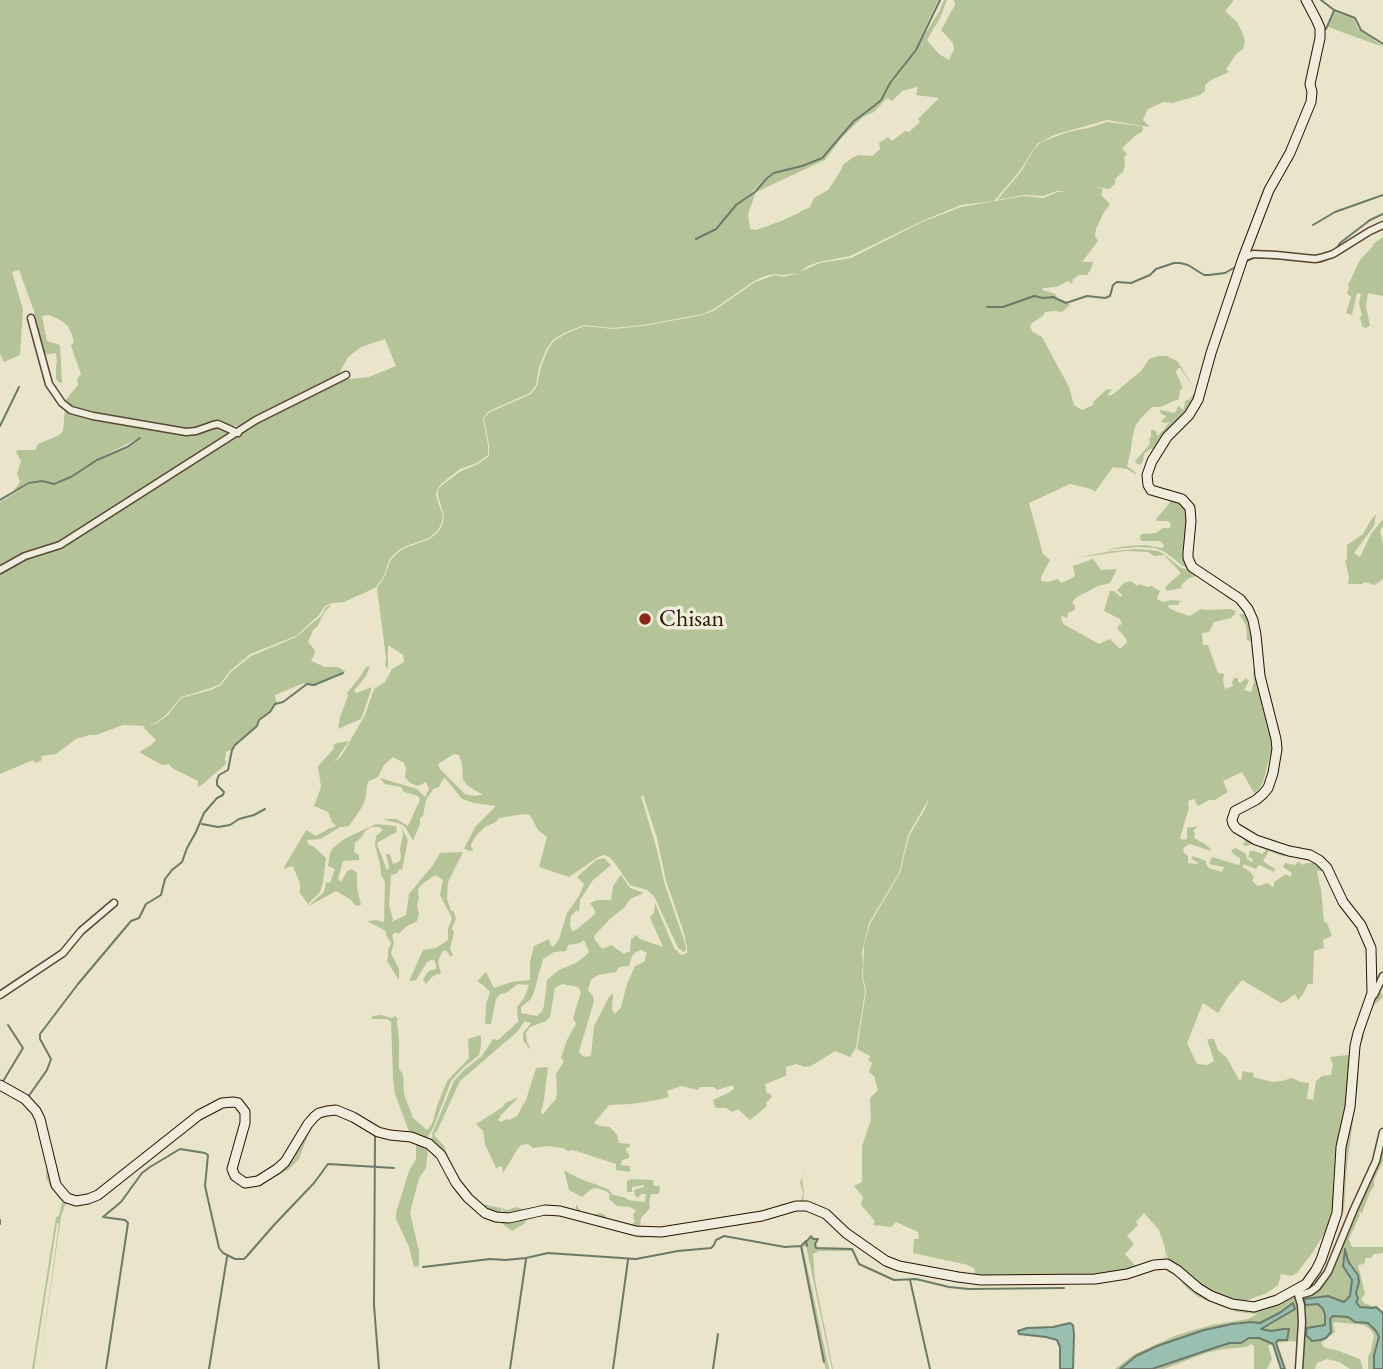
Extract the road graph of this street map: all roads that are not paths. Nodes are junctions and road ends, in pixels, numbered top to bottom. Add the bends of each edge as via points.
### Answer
1 (1306, 0) edge
2 (1383, 225) edge
3 (1243, 258) junction
4 (31, 318) dead end
5 (346, 375) dead end
6 (238, 433) junction
7 (0, 570) edge
8 (114, 903) dead end
9 (1383, 976) edge
10 (0, 995) edge
11 (1371, 999) junction
12 (0, 1085) edge
13 (1383, 1132) edge
14 (1298, 1293) junction
15 (1299, 1369) edge

1 - 3 street via 1320,28 1311,102
2 - 3 street via 1315,260 1253,254
3 - 11 street via 1198,400 1157,452 1147,480 1151,490 1187,503 1190,563 1240,599 1253,620 1277,749 1268,788 1235,811 1233,824 1256,840 1310,855 1327,868 1371,948
4 - 6 street via 49,384 71,410 190,432 218,424
5 - 6 street
6 - 7 street via 60,545
8 - 10 street via 63,953
9 - 11 street
11 - 14 street via 1357,1033 1337,1213 1321,1260
12 - 14 street via 36,1111 56,1185 76,1201 98,1195 200,1115 233,1102 245,1112 232,1169 244,1183 258,1181 277,1169 314,1117 336,1110 378,1132 429,1144 468,1198 496,1217 559,1211 636,1231 662,1232 807,1206 826,1214 886,1261 958,1277 1095,1279 1167,1265 1204,1293 1240,1305 1254,1307
13 - 14 street via 1377,1161 1328,1272 1310,1292
14 - 15 street via 1302,1322

